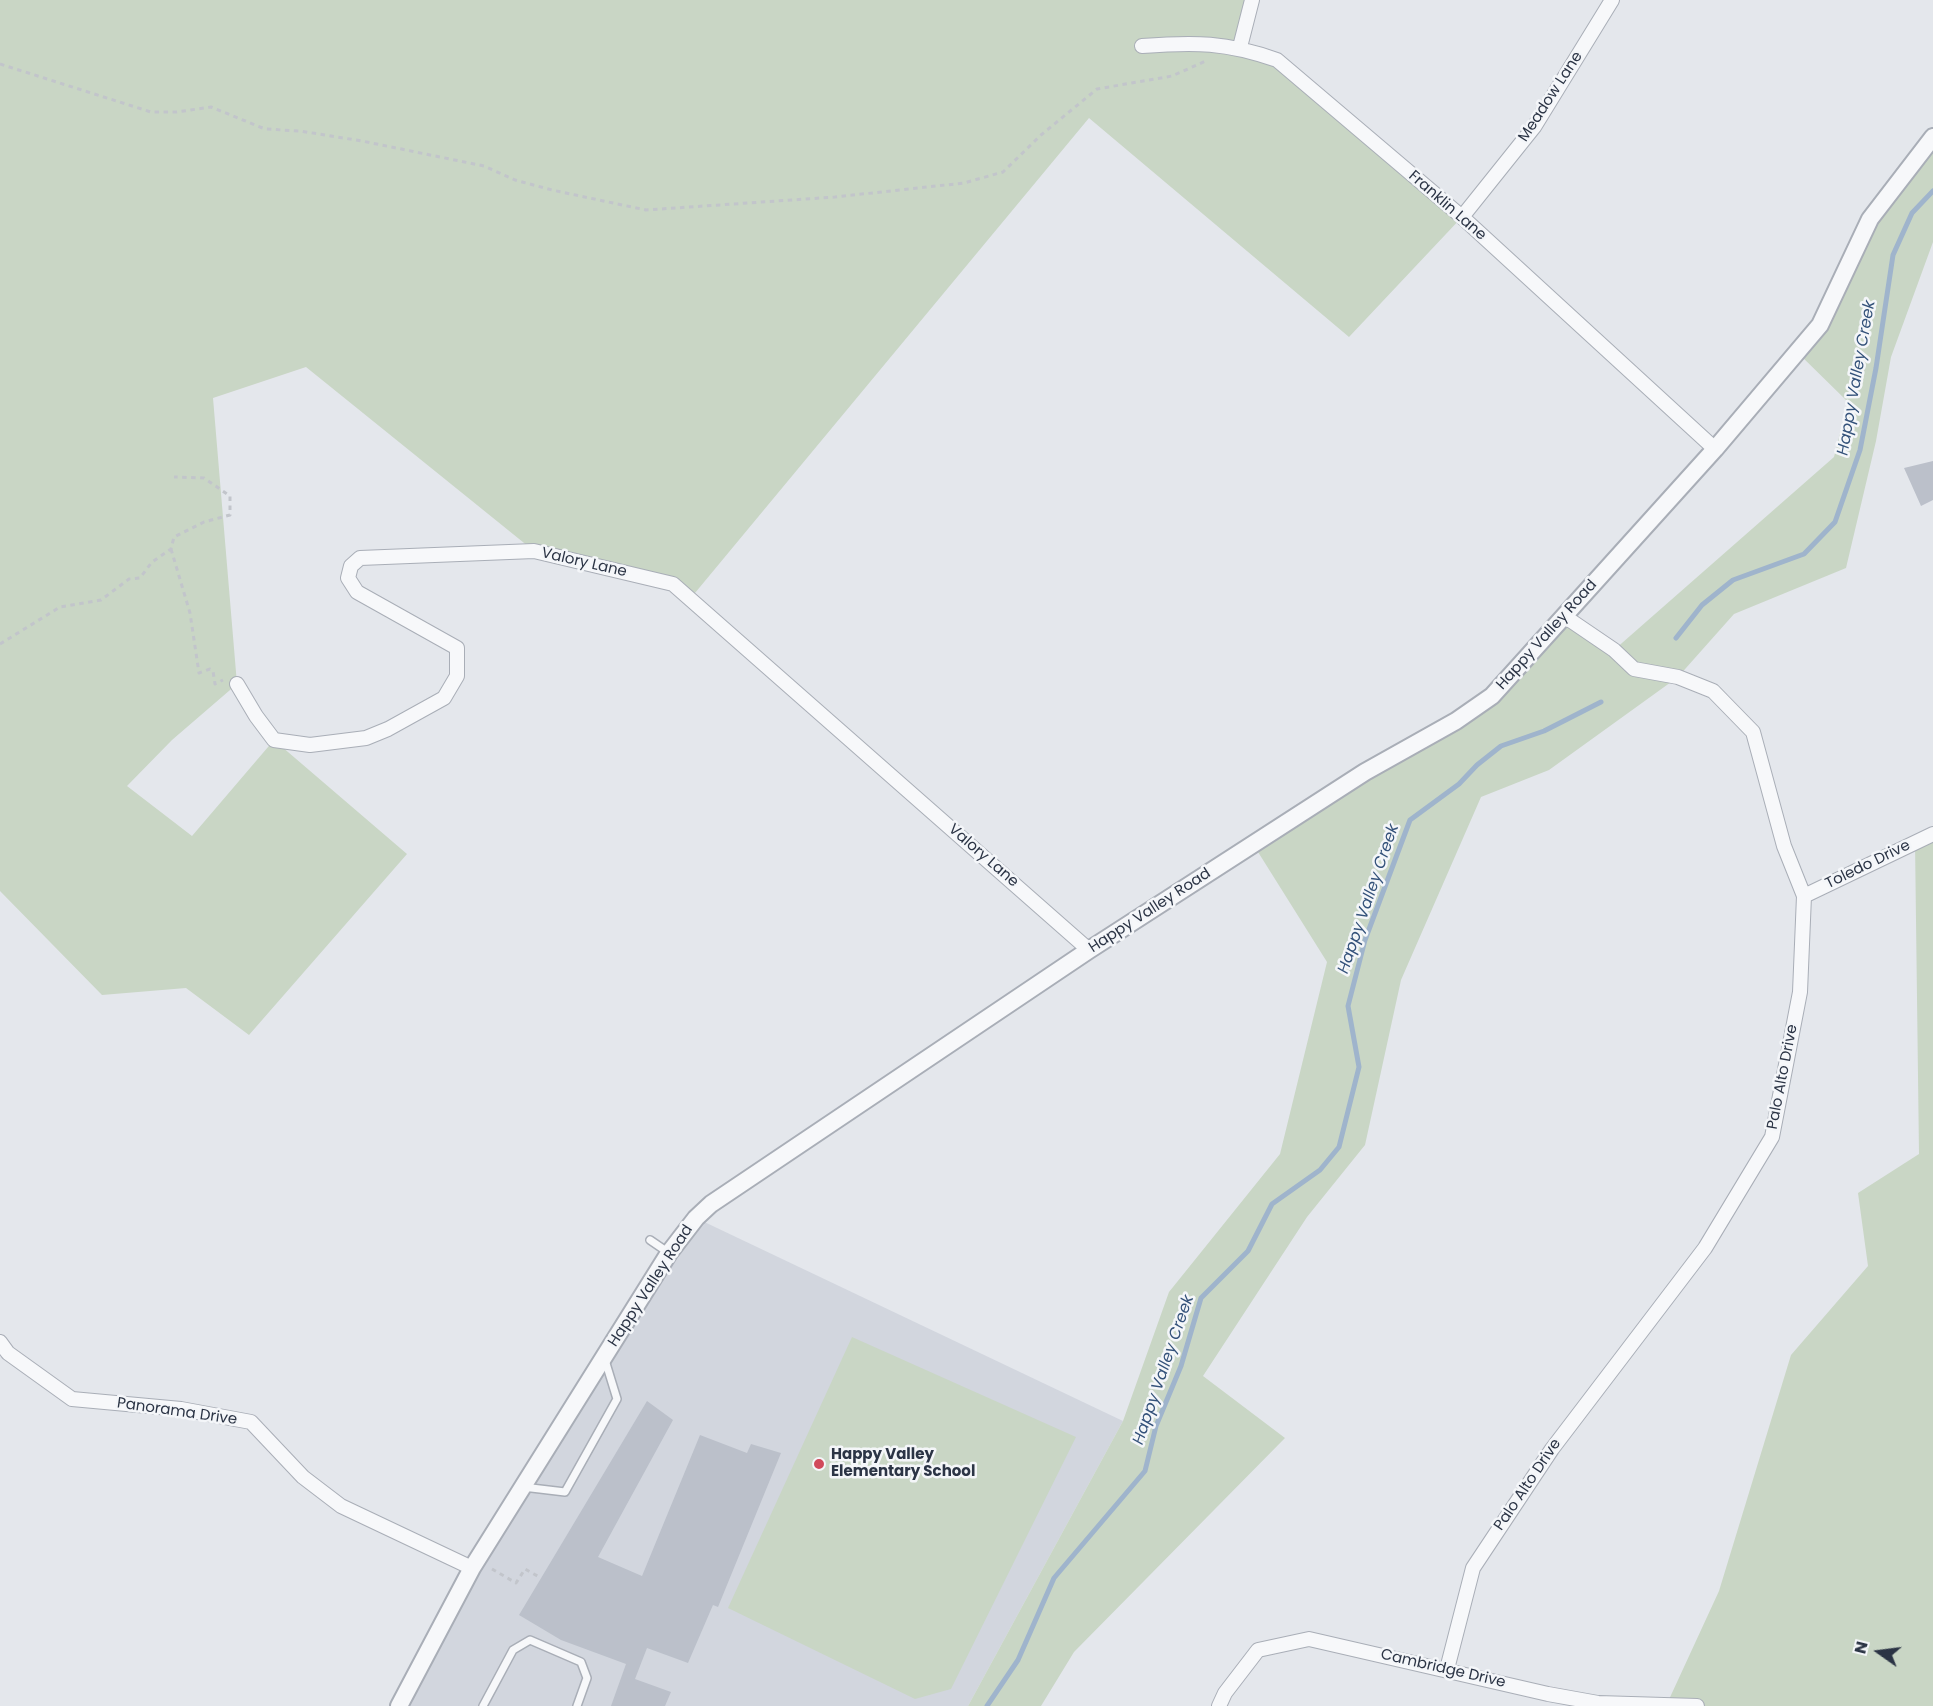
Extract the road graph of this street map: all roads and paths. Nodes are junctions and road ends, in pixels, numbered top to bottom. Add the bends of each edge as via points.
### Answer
1 (1252, 0) edge
2 (1612, 0) edge
3 (1142, 46) dead end
4 (1240, 47) junction
5 (1211, 59) dead end
6 (0, 64) edge
7 (1933, 137) edge
8 (1462, 218) junction
9 (1715, 449) junction
10 (174, 477) dead end
11 (171, 549) junction
12 (1564, 616) junction
13 (0, 644) edge
14 (237, 684) joint
15 (1933, 834) edge
16 (1804, 896) junction
17 (1089, 950) junction
18 (650, 1240) dead end
19 (669, 1253) junction
20 (0, 1342) edge
21 (604, 1357) junction
22 (523, 1487) junction
23 (475, 1564) junction
24 (541, 1578) dead end
25 (1447, 1669) junction
26 (399, 1706) edge
27 (483, 1706) edge
28 (577, 1706) edge
29 (1219, 1706) edge
30 (1644, 1706) edge
31 (1697, 1706) edge

1 - 4 street
2 - 8 street, Meadow Lane via 1534,128
3 - 4 street, Franklin Lane via 1184,43
4 - 8 street, Franklin Lane via 1277,60
5 - 6 path via 1172,76 1096,89 1003,172 964,183 836,197 646,210 515,180 484,166 352,139 265,129 211,107 151,112
7 - 9 street, Happy Valley Road via 1870,219 1820,325
8 - 9 street, Franklin Lane
9 - 12 street, Happy Valley Road
10 - 11 path via 204,478 230,496 230,515 174,537
11 - 13 path via 152,562 140,578 129,579 101,600 60,607
11 - 14 path via 190,613 199,673 210,669 214,684 223,680
12 - 16 street, Palo Alto Drive via 1614,650 1634,669 1678,677 1713,691 1753,732 1784,846
12 - 17 street, Happy Valley Road via 1492,696 1365,772
14 - 17 street, Valory Lane via 274,740 310,745 366,738 444,698 457,676 457,648 357,592 348,578 351,566 360,558 534,551 673,584
15 - 16 street, Toledo Drive
16 - 25 street, Palo Alto Drive via 1800,992 1772,1137 1705,1248 1552,1449 1473,1568
17 - 19 street, Happy Valley Road via 711,1204
18 - 19 lane
19 - 21 street, Happy Valley Road
20 - 23 street, Panorama Drive via 9,1353 72,1399 181,1409 251,1422 303,1477 340,1506
21 - 22 street, Happy Valley Road
21 - 22 lane via 617,1400 565,1492
22 - 23 street, Happy Valley Road
23 - 24 path via 516,1583 525,1569
23 - 26 street, Happy Valley Road
25 - 29 street, Cambridge Drive via 1309,1639 1258,1650
25 - 30 street, Cambridge Drive via 1548,1694
27 - 28 lane via 513,1650 530,1640 581,1662 587,1678
30 - 31 street, Cambridge Drive

